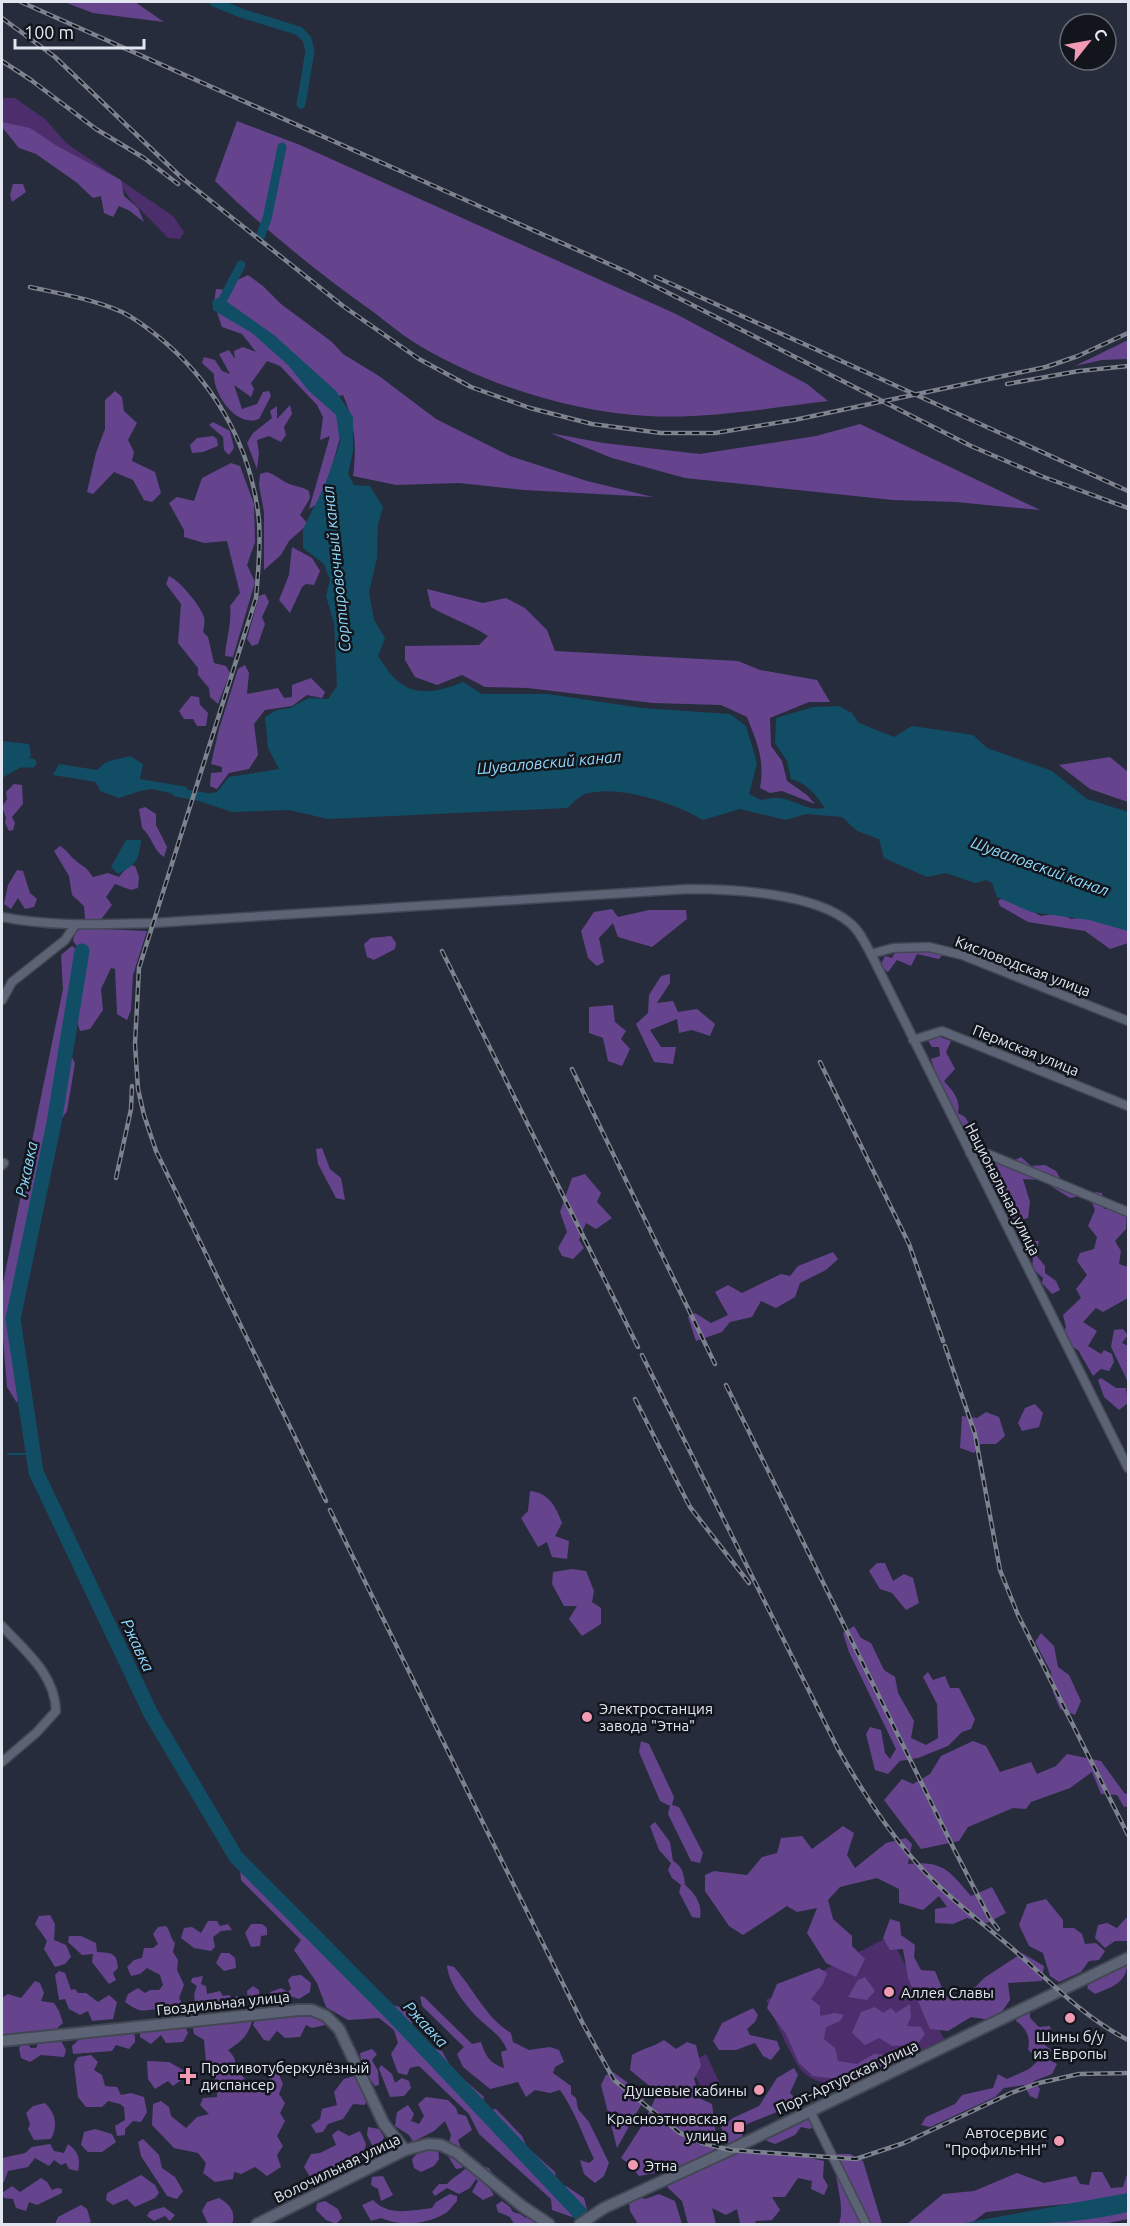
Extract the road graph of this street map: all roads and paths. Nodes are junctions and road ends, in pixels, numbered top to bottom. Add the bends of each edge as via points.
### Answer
1 (2, 916) edge
2 (75, 925) junction
3 (871, 954) junction
4 (2, 1000) edge
5 (1128, 1021) edge
6 (913, 1040) junction
7 (1128, 1106) edge
8 (970, 1153) junction
9 (1128, 1212) edge
10 (1128, 1468) edge
11 (2, 1626) edge
12 (2, 1762) edge
13 (1128, 1958) edge
14 (4, 2041) edge
15 (810, 2111) junction
16 (405, 2150) junction
17 (257, 2224) edge
18 (549, 2224) edge
19 (580, 2224) edge
20 (866, 2224) edge

1 - 2 street
2 - 3 street, Национальная улица via 281,916 688,889 780,896 827,909 852,924
2 - 4 street via 65,940 12,982
3 - 5 street, Кисловодская улица via 893,948 929,947 962,955
3 - 6 street, Национальная улица
6 - 7 street, Пермская улица via 942,1031
6 - 8 street, Национальная улица
8 - 9 street via 983,1152
8 - 10 street, Национальная улица
11 - 12 street via 39,1665 56,1696 56,1711 47,1723
13 - 15 street, Порт-Артурская улица
14 - 16 street, Гвоздильная улица via 312,2010 326,2016 339,2029 384,2124
15 - 19 street, Порт-Артурская улица via 604,2208
15 - 20 street
16 - 17 street, Волочильная улица
16 - 18 street, Волочильная улица via 428,2144 457,2153

